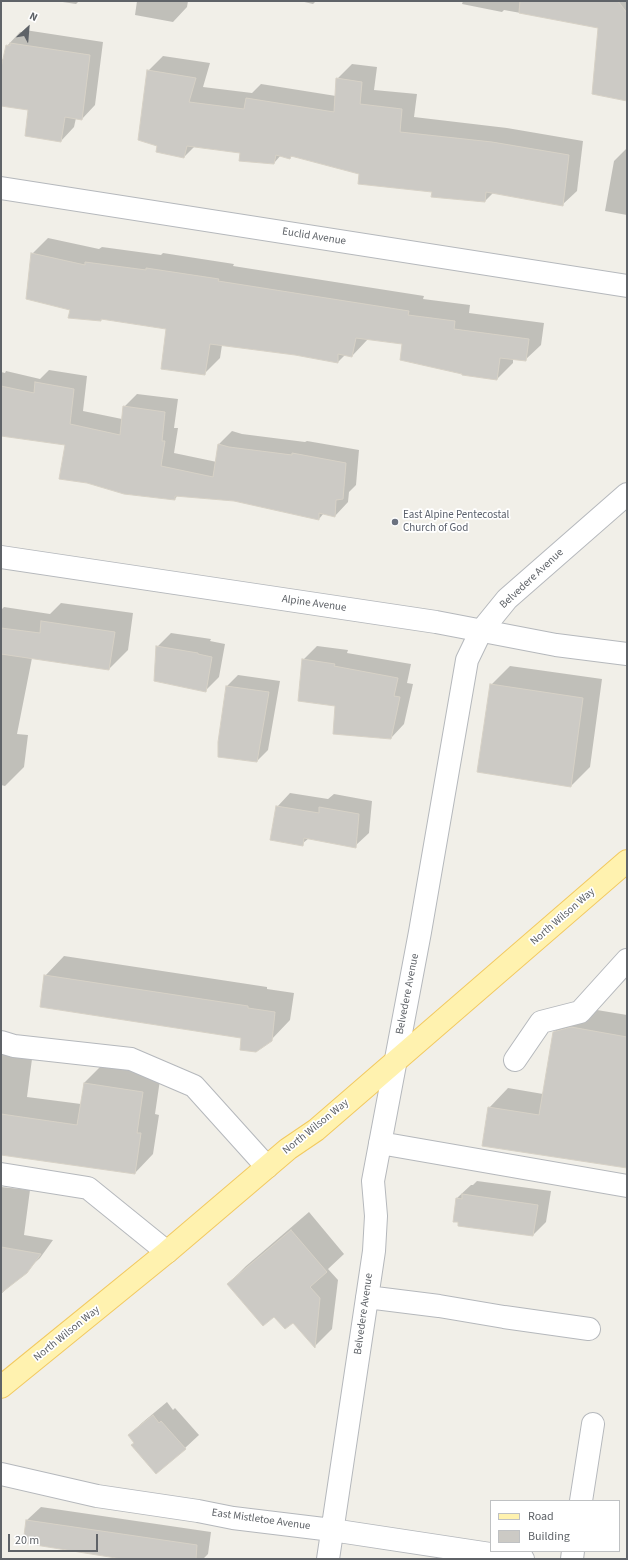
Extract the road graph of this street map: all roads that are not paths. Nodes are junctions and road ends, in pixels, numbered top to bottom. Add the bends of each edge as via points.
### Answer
1 (1, 188) edge
2 (627, 286) edge
3 (627, 494) edge
4 (1, 557) edge
5 (482, 631) junction
6 (627, 654) edge
7 (627, 861) edge
8 (627, 960) edge
9 (1, 1042) edge
10 (515, 1060) dead end
11 (395, 1062) junction
12 (380, 1143) junction
13 (267, 1167) junction
14 (1, 1174) edge
15 (627, 1186) edge
16 (167, 1252) junction
17 (367, 1297) junction
18 (589, 1329) dead end
19 (1, 1387) edge
20 (593, 1424) dead end
21 (1, 1474) edge
22 (581, 1500) edge
23 (332, 1530) junction
24 (328, 1559) edge
25 (523, 1559) edge

1 - 2 street, Euclid Avenue
3 - 5 street, Belvedere Avenue via 507,599
4 - 5 street, Alpine Avenue
5 - 6 street, Alpine Avenue via 556,645
5 - 11 street, Belvedere Avenue via 466,660 420,932
7 - 11 main road, North Wilson Way
8 - 10 street via 580,1012 541,1022
9 - 13 street via 14,1046 131,1059 194,1086
11 - 12 street, Belvedere Avenue
11 - 13 main road, North Wilson Way via 316,1130
12 - 15 street
12 - 17 street, Belvedere Avenue via 373,1181 376,1216
13 - 16 main road, North Wilson Way
14 - 16 street via 88,1188
16 - 19 main road, North Wilson Way
17 - 18 street
17 - 23 street, Belvedere Avenue
20 - 22 street
21 - 23 street, East Mistletoe Avenue via 97,1496 233,1518
23 - 24 street, Belvedere Avenue
23 - 25 street, East Mistletoe Avenue

